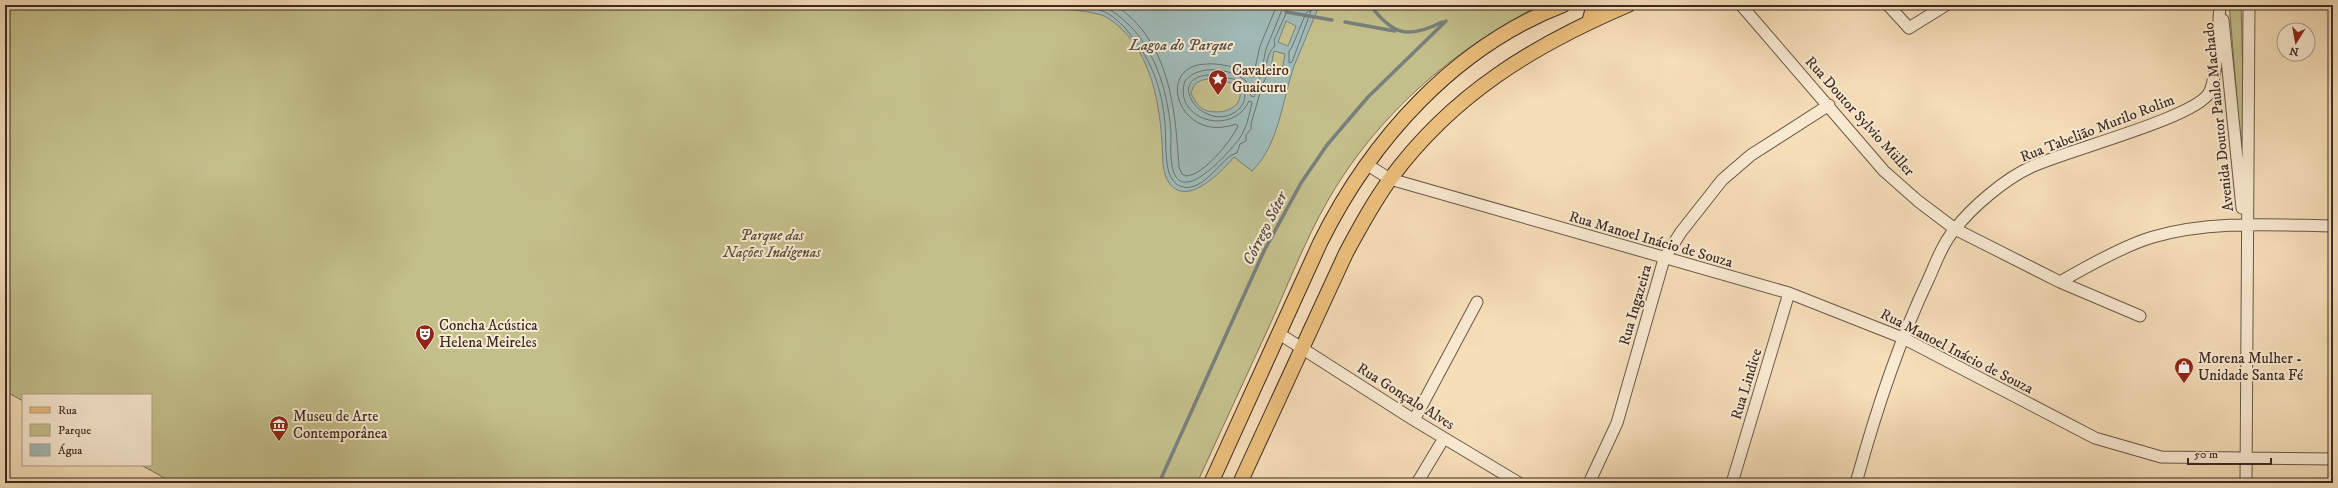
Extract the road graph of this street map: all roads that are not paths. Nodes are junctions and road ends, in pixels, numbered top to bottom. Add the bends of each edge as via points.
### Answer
1 (1563, 5) edge
2 (1594, 5) edge
3 (1628, 5) edge
4 (1741, 5) edge
5 (1888, 5) edge
6 (1946, 5) edge
7 (2221, 5) edge
8 (2249, 5) edge
9 (1589, 22) junction
10 (1829, 105) junction
11 (1366, 164) junction
12 (1390, 178) junction
13 (2333, 226) edge
14 (2247, 228) junction
15 (1955, 229) junction
16 (1664, 258) junction
17 (2060, 282) junction
18 (1789, 293) junction
19 (1477, 302) dead end
20 (2140, 316) dead end
21 (1278, 333) junction
22 (1903, 338) junction
23 (1301, 348) junction
24 (1414, 420) junction
25 (1444, 438) junction
26 (2246, 459) junction
27 (2333, 459) edge
28 (1211, 483) edge
29 (1240, 483) edge
30 (1416, 483) edge
31 (1520, 483) edge
32 (1589, 483) edge
33 (1732, 483) edge
34 (1856, 483) edge
35 (2246, 483) edge

1 - 11 main road via 1537,15 1510,30 1449,75 1417,104
2 - 9 main road
3 - 9 main road
4 - 10 street, Rua Doutor Sylvio Müller
5 - 6 street via 1909,28
7 - 14 street, Avenida Doutor Paulo Machado
7 - 15 street, Rua Tabelião Murilo Rolim via 2212,85 2205,98 2192,108 2162,120 2031,167 2009,179
8 - 14 street, Avenida Doutor Paulo Machado
9 - 12 main road via 1544,44 1471,94 1440,121
10 - 15 street, Rua Doutor Sylvio Müller via 1884,170
10 - 16 street, Rua Ingazeira via 1751,155 1722,180
11 - 12 street, Rua Manoel Inácio de Souza
11 - 21 main road via 1334,215
12 - 16 street, Rua Manoel Inácio de Souza
12 - 23 main road via 1346,253
13 - 14 street
14 - 17 street via 2177,231 2152,237 2089,265
14 - 26 street
15 - 17 street, Rua Doutor Sylvio Müller
15 - 22 street, Rua Tabelião Murilo Rolim via 1944,245
16 - 18 street, Rua Manoel Inácio de Souza
16 - 32 street, Rua Ingazeira via 1617,423
17 - 20 street, Rua Doutor Sylvio Müller
18 - 22 street, Rua Manoel Inácio de Souza
18 - 33 street, Rua Lindice
19 - 24 street
21 - 23 street, Rua Gonçalo Alves
21 - 28 main road
22 - 26 street, Rua Manoel Inácio de Souza via 2095,438 2161,457
22 - 34 street, Rua Tabelião Murilo Rolim
23 - 24 street, Rua Gonçalo Alves
23 - 29 main road
24 - 25 street, Rua Gonçalo Alves
25 - 30 street
25 - 31 street, Rua Gonçalo Alves
26 - 27 street, Rua Manoel Inácio de Souza
26 - 35 street

